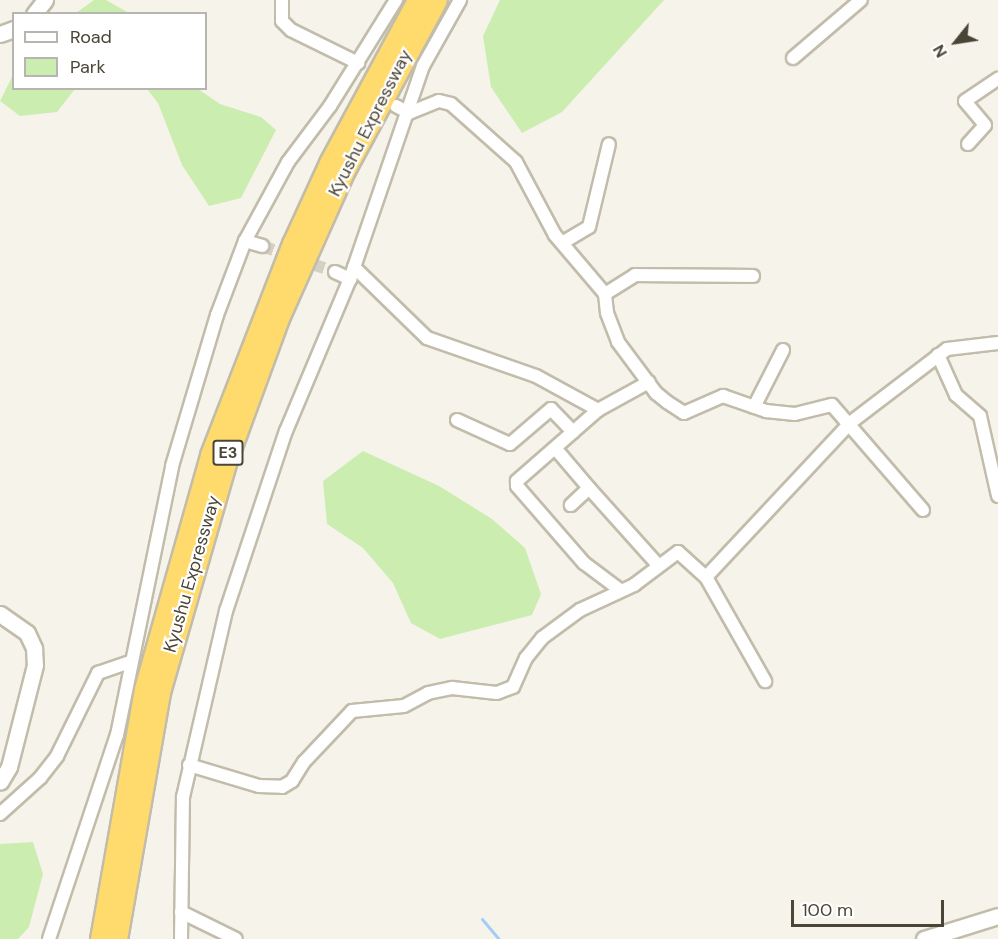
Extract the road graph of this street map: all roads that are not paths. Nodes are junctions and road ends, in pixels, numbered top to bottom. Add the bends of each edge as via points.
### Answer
1 (45, 0) edge
2 (282, 0) edge
3 (396, 0) edge
4 (418, 0) edge
5 (436, 0) edge
6 (460, 0) edge
7 (861, 0) edge
8 (36, 12) edge
9 (793, 58) dead end
10 (358, 63) junction
11 (998, 79) edge
12 (396, 106) dead end
13 (409, 113) junction
14 (609, 144) dead end
15 (968, 144) dead end
16 (245, 240) junction
17 (562, 243) junction
18 (262, 246) tunnel mouth
19 (335, 272) tunnel mouth
20 (352, 273) junction
21 (753, 276) dead end
22 (605, 294) junction
23 (998, 343) edge
24 (783, 350) dead end
25 (938, 355) junction
26 (649, 382) junction
27 (754, 407) junction
28 (598, 410) junction
29 (457, 420) dead end
30 (850, 423) junction
31 (573, 432) junction
32 (555, 448) junction
33 (589, 488) junction
34 (998, 496) edge
35 (571, 505) dead end
36 (923, 510) dead end
37 (658, 565) junction
38 (706, 577) junction
39 (620, 590) junction
40 (0, 614) edge
41 (130, 662) junction
42 (765, 681) dead end
43 (189, 765) junction
44 (0, 782) edge
45 (0, 814) edge
46 (181, 912) junction
47 (998, 916) edge
48 (49, 939) edge
49 (101, 939) edge
50 (117, 939) edge
51 (181, 939) edge
52 (236, 939) edge
53 (924, 939) edge

1 - 8 street
2 - 10 street via 282,21 291,30
3 - 10 street
4 - 49 highway, Kyushu Expressway / E3 via 330,163 293,244 211,455 145,689
5 - 50 highway, Kyushu Expressway / E3 via 344,170 278,318 245,405 200,542 159,692
6 - 13 street via 423,66
7 - 9 street
10 - 16 street via 352,83 288,162
11 - 15 street via 965,101 985,125
12 - 13 street
13 - 17 street via 439,101 451,104 480,126 516,162
13 - 20 street
14 - 17 street via 589,227
16 - 18 street
16 - 41 street via 217,315 172,466
17 - 22 street
19 - 20 street
20 - 28 street via 427,338 536,376
20 - 43 street via 286,431 226,611
21 - 22 street via 635,275
22 - 26 street via 618,342
23 - 25 street via 947,350
24 - 27 street
25 - 30 street
25 - 34 street via 956,395 982,422
26 - 27 street via 656,393 684,413 723,396
26 - 28 street
27 - 30 street via 795,414 832,405
28 - 31 street
29 - 31 street via 510,444 551,409
30 - 36 street
30 - 38 street
31 - 32 street
32 - 33 street
32 - 39 street via 518,481 519,491 584,563
33 - 35 street
33 - 37 street
37 - 38 street via 678,552
37 - 39 street via 634,585
38 - 42 street
39 - 43 street via 580,609 542,638 526,658 513,687 497,693 452,688 428,693 404,706 352,711 304,762 292,782 282,787 259,786
40 - 44 street via 17,622 27,633 34,648 35,665 9,767
41 - 45 street via 98,673 57,756 40,778
41 - 48 street via 117,735
43 - 46 street via 183,798
46 - 51 street
46 - 52 street
47 - 53 street

